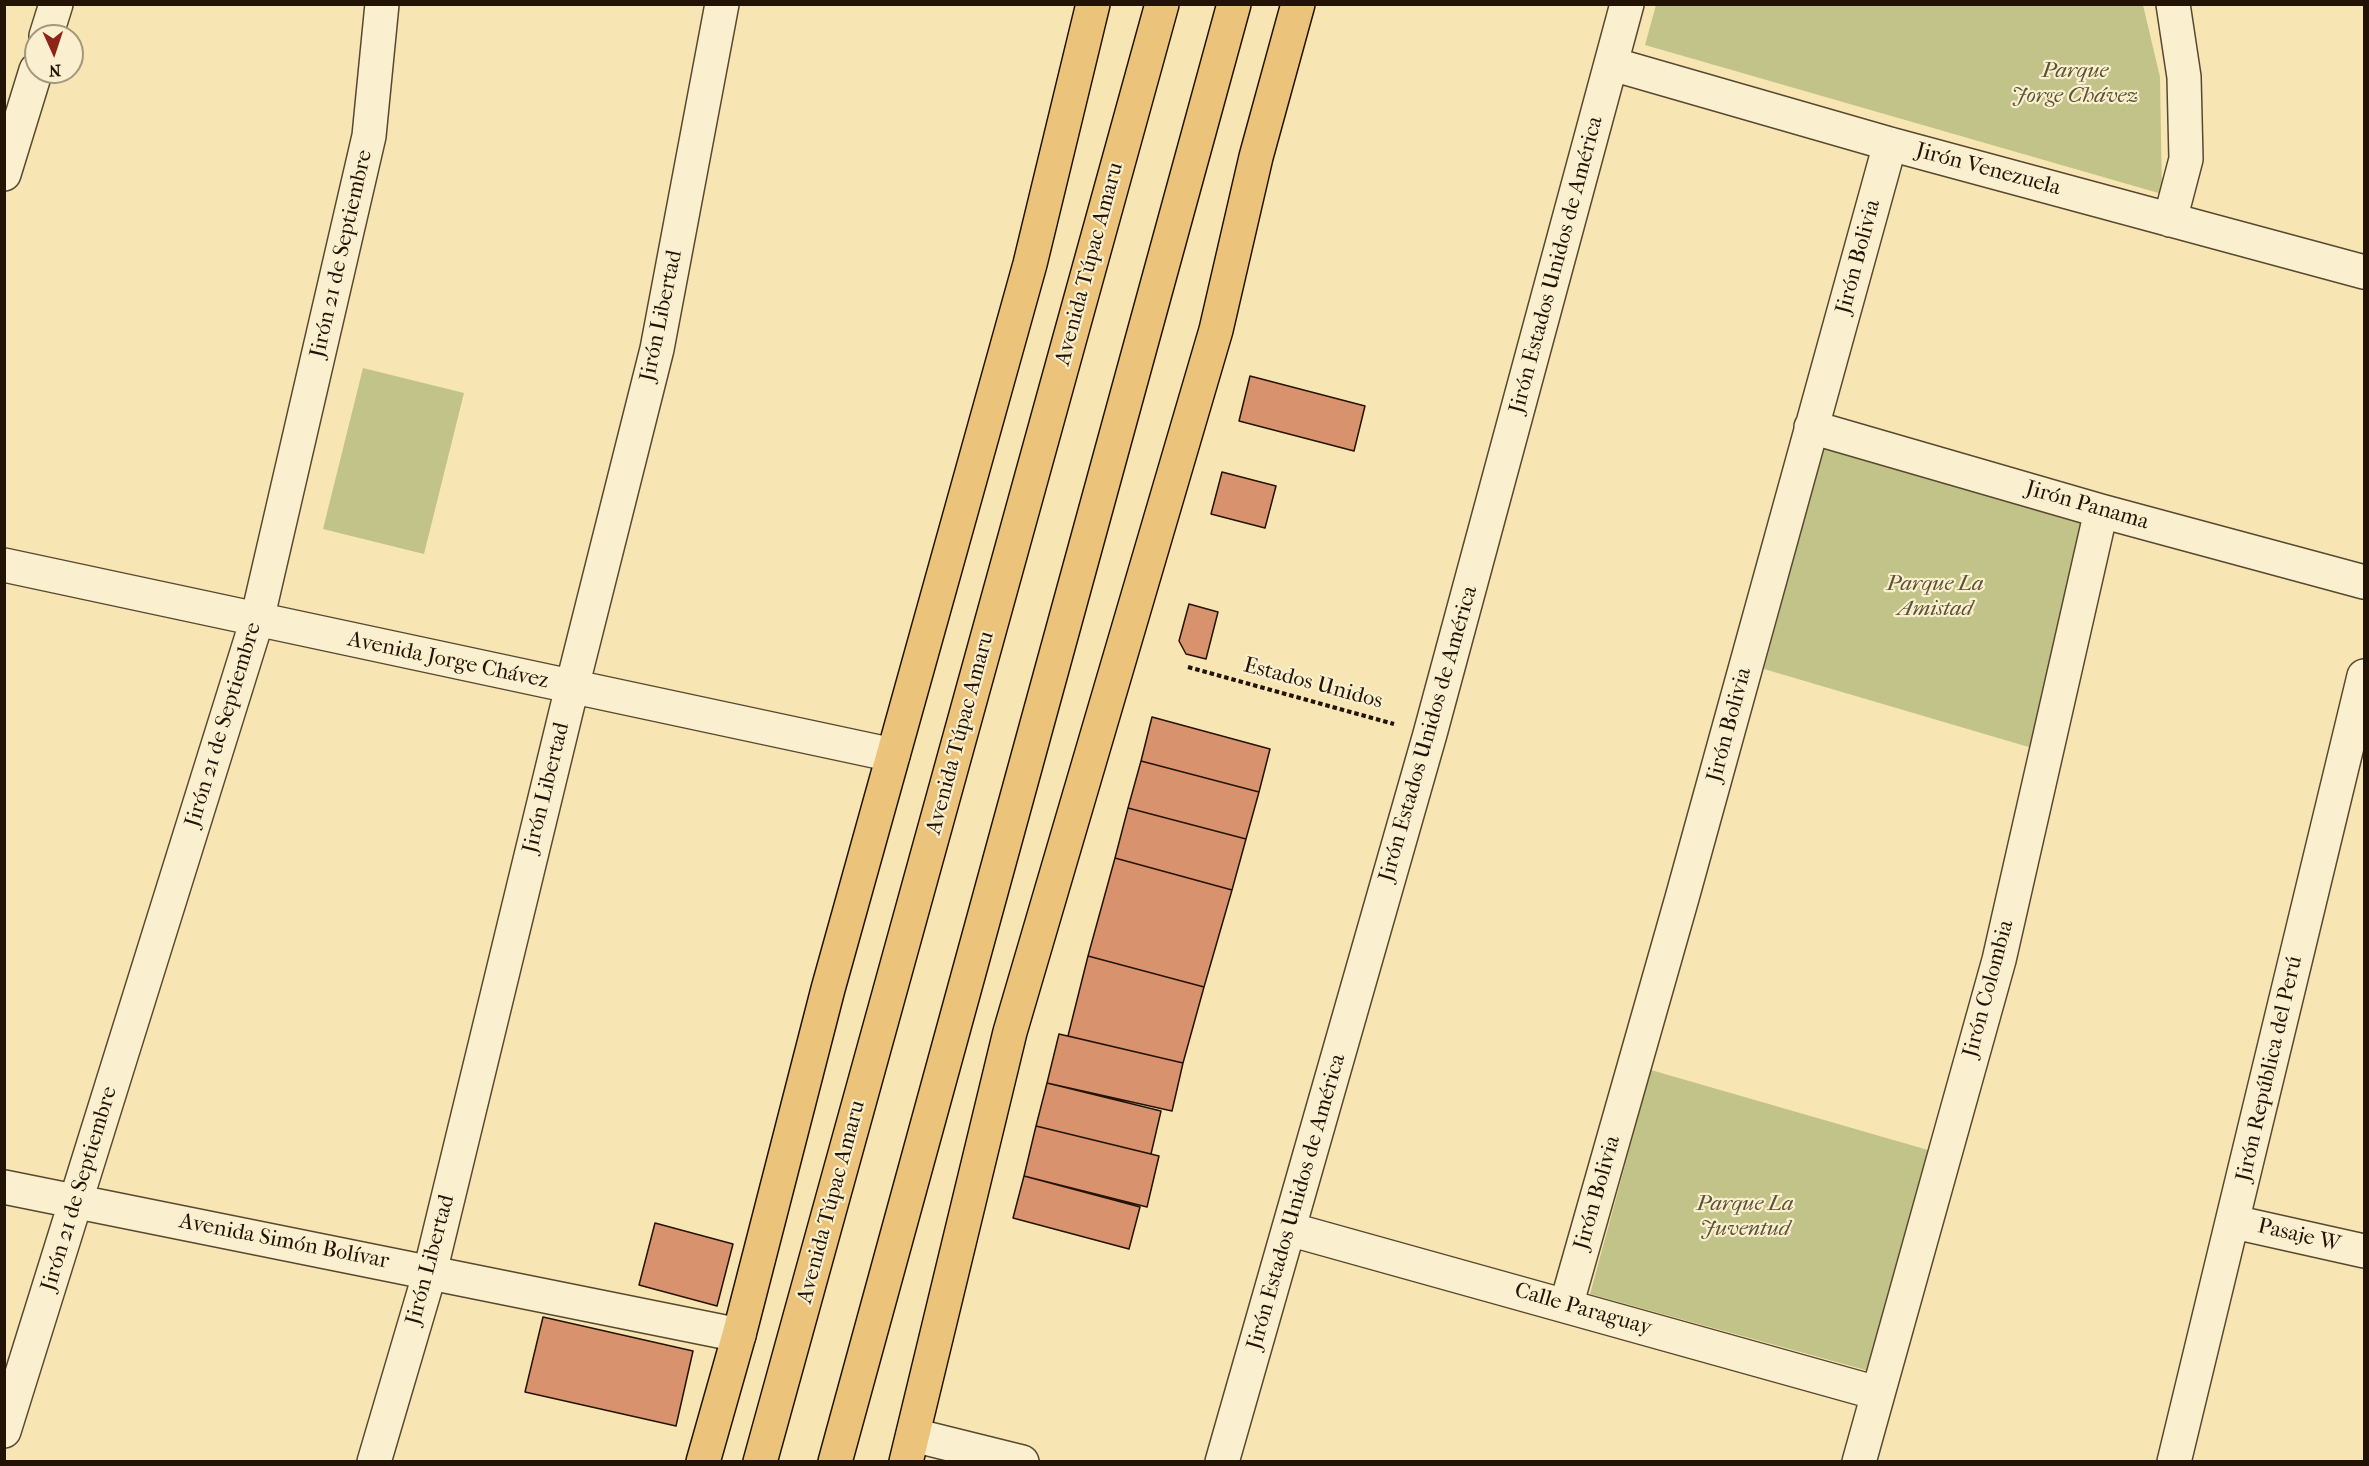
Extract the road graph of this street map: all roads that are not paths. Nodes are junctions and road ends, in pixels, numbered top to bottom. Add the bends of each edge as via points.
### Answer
1 (56, 4) edge
2 (382, 4) edge
3 (722, 4) edge
4 (1093, 4) edge
5 (1162, 4) edge
6 (1234, 4) edge
7 (1298, 4) edge
8 (1627, 4) edge
9 (2173, 4) edge
10 (50, 24) edge
11 (1612, 64) junction
12 (32, 84) edge
13 (1890, 144) junction
14 (4, 174) edge
15 (2170, 220) junction
16 (2364, 272) edge
17 (1811, 427) junction
18 (2101, 511) junction
19 (4, 565) edge
20 (2364, 582) edge
21 (257, 620) junction
22 (2364, 676) edge
23 (572, 687) junction
24 (893, 755) junction
25 (4, 1187) edge
26 (76, 1200) junction
27 (2234, 1222) junction
28 (1289, 1229) junction
29 (2364, 1251) edge
30 (430, 1272) junction
31 (1566, 1306) junction
32 (739, 1335) junction
33 (1877, 1394) junction
34 (4, 1431) edge
35 (909, 1448) edge
36 (374, 1461) edge
37 (703, 1461) edge
38 (760, 1461) edge
39 (835, 1461) edge
40 (1022, 1461) edge
41 (1222, 1461) edge
42 (1859, 1461) edge
43 (2174, 1461) edge

1 - 10 street
2 - 21 street, Jirón 21 de Septiembre via 369,136
3 - 23 street, Jirón Libertad via 657,348
4 - 24 main road via 1030,264
5 - 38 main road, Avenida Túpac Amaru
6 - 39 main road
7 - 35 main road via 1216,330 1010,1032
8 - 11 street, Jirón Estados Unidos de América
9 - 15 street via 2184,77 2186,159
11 - 13 street, Jirón Venezuela
11 - 28 street, Jirón Estados Unidos de América via 1430,734
12 - 14 street
13 - 15 street, Jirón Venezuela
13 - 17 street, Jirón Bolivia
15 - 16 street, Jirón Venezuela
17 - 18 street, Jirón Panama
17 - 31 street, Jirón Bolivia
18 - 20 street, Jirón Panama
18 - 33 street, Jirón Colombia via 1999,960
19 - 21 street, Avenida Jorge Chávez
21 - 23 street, Avenida Jorge Chávez
21 - 26 street, Jirón 21 de Septiembre
22 - 27 street, Jirón República del Perú
23 - 24 street, Avenida Jorge Chávez
23 - 30 street, Jirón Libertad
24 - 32 main road
25 - 26 street, Avenida Simón Bolívar
26 - 30 street, Avenida Simón Bolívar
26 - 34 street, Jirón 21 de Septiembre
27 - 29 street, Pasaje W
27 - 43 street, Jirón República del Perú
28 - 31 street, Calle Paraguay
28 - 41 street, Jirón Estados Unidos de América
30 - 32 street, Avenida Simón Bolívar
30 - 36 street, Jirón Libertad
31 - 33 street, Calle Paraguay
32 - 37 main road
33 - 42 street, Jirón Colombia
35 - 40 street

